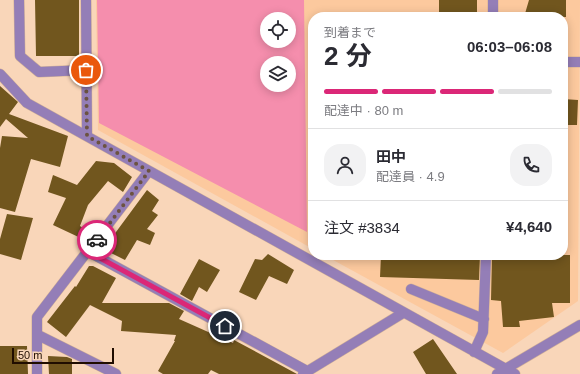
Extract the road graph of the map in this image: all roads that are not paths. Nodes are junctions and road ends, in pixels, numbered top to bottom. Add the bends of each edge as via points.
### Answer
1 (19, 0) edge
2 (86, 0) edge
3 (493, 0) edge
4 (493, 12) edge
5 (568, 62) edge
6 (580, 62) edge
7 (86, 70) junction
8 (0, 74) edge
9 (87, 136) junction
10 (149, 171) junction
11 (89, 252) junction
12 (308, 260) edge
13 (308, 260) edge
14 (486, 260) edge
15 (411, 289) dead end
16 (403, 313) junction
17 (484, 319) junction
18 (580, 325) edge
19 (38, 335) junction
20 (474, 352) junction
21 (305, 372) edge
22 (501, 372) edge
23 (37, 374) edge
24 (116, 374) edge
25 (515, 374) edge

1 - 7 street via 20,56 39,72
2 - 7 street
3 - 4 street
5 - 6 street
7 - 9 street
8 - 9 street via 27,103
9 - 10 street
10 - 11 street
10 - 12 street
11 - 19 street via 37,317
11 - 21 street
13 - 16 street
14 - 17 street
15 - 17 street
16 - 20 street
16 - 21 street
17 - 20 street via 483,332
18 - 22 street
19 - 23 street
19 - 24 street
20 - 22 street
22 - 25 street

